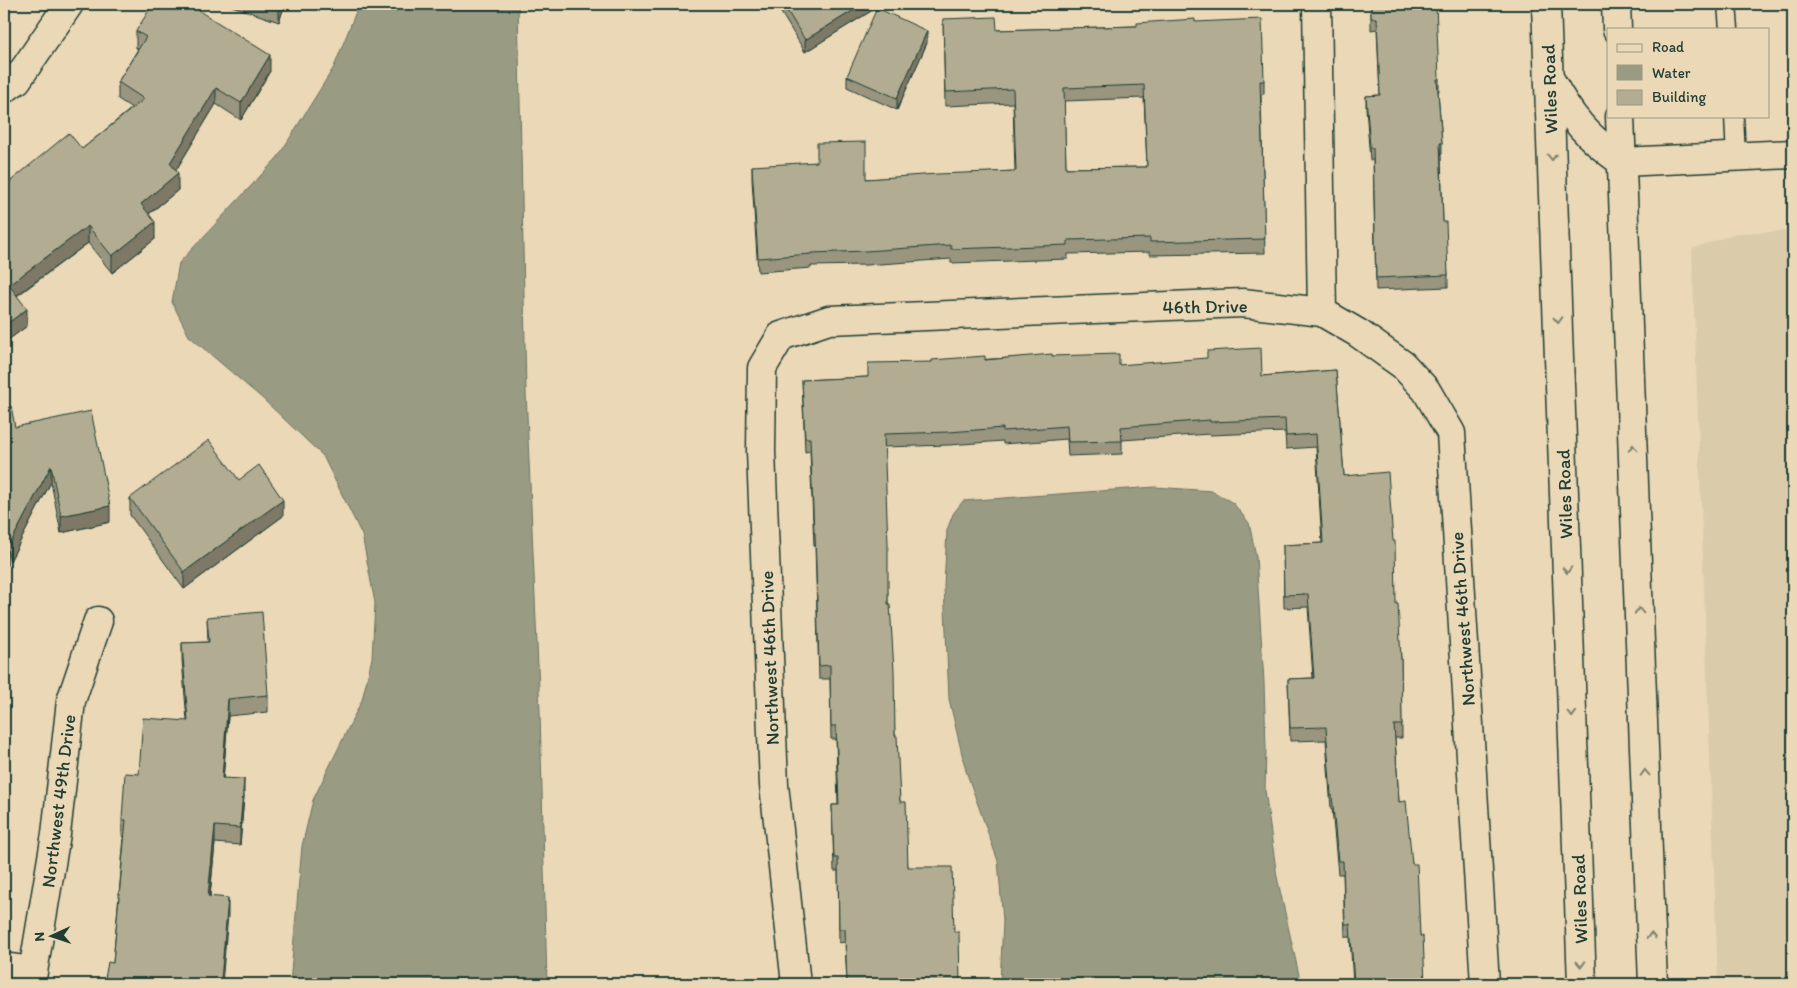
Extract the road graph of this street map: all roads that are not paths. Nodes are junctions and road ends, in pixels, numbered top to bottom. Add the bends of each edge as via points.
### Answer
1 (69, 4) edge
2 (1317, 4) edge
3 (1546, 4) edge
4 (1616, 4) edge
5 (1727, 4) edge
6 (1617, 28) edge
7 (1729, 28) edge
8 (1549, 77) junction
9 (4, 89) edge
10 (1620, 118) edge
11 (1734, 118) edge
12 (1793, 154) edge
13 (1736, 157) junction
14 (1622, 162) junction
15 (1322, 312) junction
16 (782, 336) joint
17 (98, 621) dead end
18 (4, 967) edge
19 (32, 978) edge
20 (796, 984) edge
21 (1485, 984) edge
22 (1582, 984) edge
23 (1653, 984) edge

1 - 9 street via 16,80
2 - 15 street
3 - 8 street, Wiles Road
4 - 6 street
5 - 7 lane
8 - 14 street via 1576,122
8 -> 22 street, Wiles Road
10 - 14 street
11 - 13 lane
12 - 13 street
13 - 14 street
23 -> 14 street
15 - 16 street, 46th Drive via 1243,303 829,320
15 - 21 street, Northwest 46th Drive via 1403,365 1426,390 1451,433
16 - 20 street, Northwest 46th Drive via 762,368 761,451 774,785
17 - 19 street, Northwest 49th Drive via 71,701 56,834
18 - 19 street

